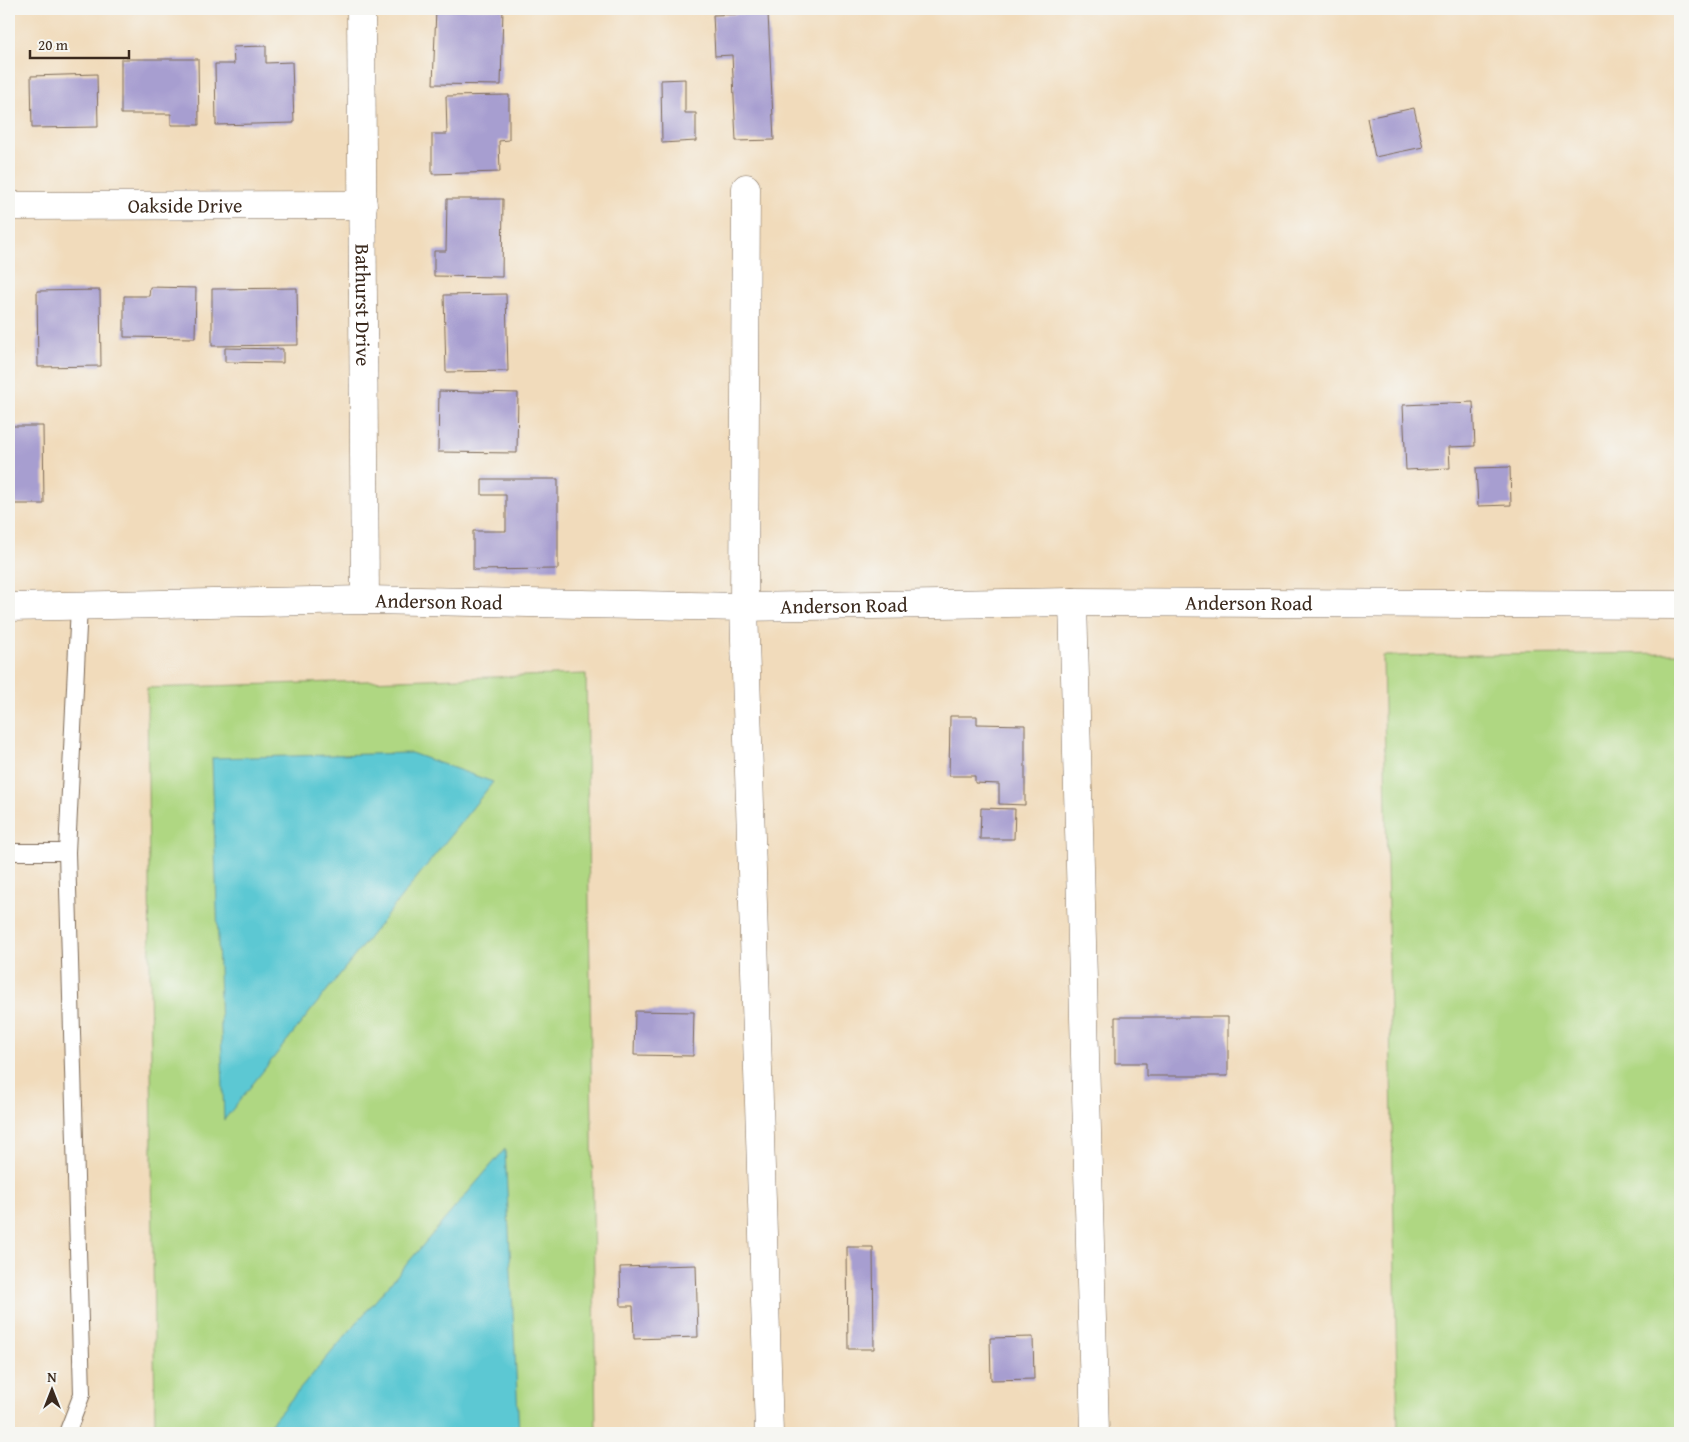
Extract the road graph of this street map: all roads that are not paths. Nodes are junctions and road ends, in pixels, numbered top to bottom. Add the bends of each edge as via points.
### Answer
1 (361, 9) edge
2 (746, 188) dead end
3 (363, 204) junction
4 (9, 206) edge
5 (366, 600) junction
6 (1073, 602) junction
7 (1680, 605) edge
8 (79, 606) junction
9 (9, 607) edge
10 (744, 607) junction
11 (9, 852) edge
12 (68, 852) junction
13 (66, 1433) edge
14 (769, 1433) edge
15 (1095, 1433) edge

1 - 3 street, Bathurst Drive
2 - 10 street
3 - 4 street, Oakside Drive
3 - 5 street, Bathurst Drive
5 - 8 street, Anderson Road
5 - 10 street, Anderson Road
6 - 7 street, Anderson Road
6 - 10 street, Anderson Road
6 - 15 street
8 - 9 street, Anderson Road
8 - 12 lane
10 - 14 street
11 - 12 lane
12 - 13 lane via 82,1394

